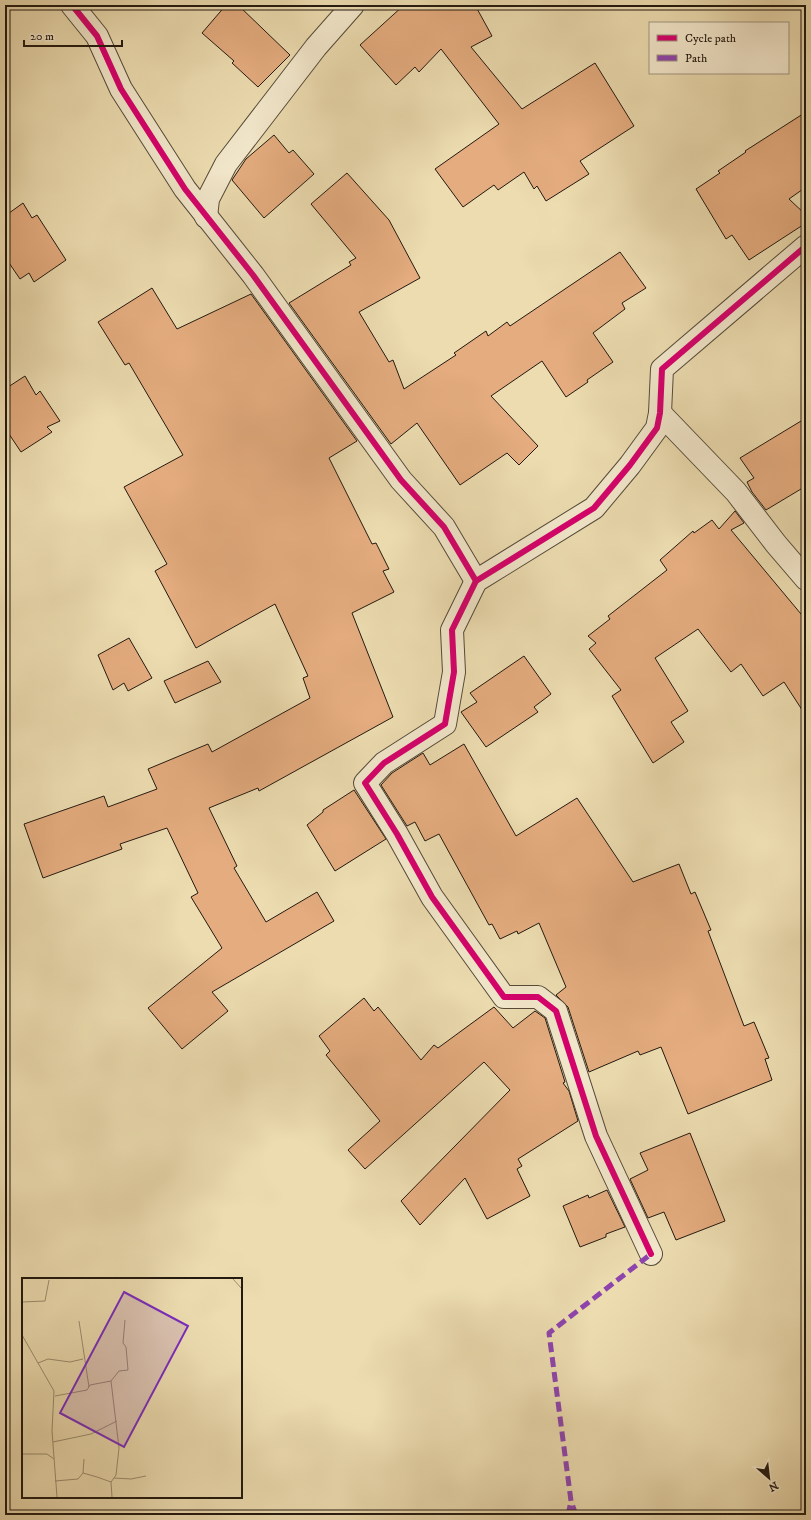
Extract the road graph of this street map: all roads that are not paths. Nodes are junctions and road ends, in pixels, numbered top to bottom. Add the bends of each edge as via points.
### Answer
1 (72, 5) edge
2 (353, 5) edge
3 (206, 217) junction
4 (806, 246) edge
5 (660, 413) junction
6 (806, 579) edge
7 (476, 581) junction
8 (651, 1254) dead end

1 - 3 street via 96,36 121,89 185,189
2 - 3 street via 316,47 226,164 208,199
3 - 7 street via 253,275 401,480 444,527
4 - 5 street via 662,369
5 - 6 street via 736,492
5 - 7 street via 657,428 594,508
7 - 8 street via 452,630 454,672 445,724 384,763 365,783 432,897 504,997 538,997 556,1011 596,1136

